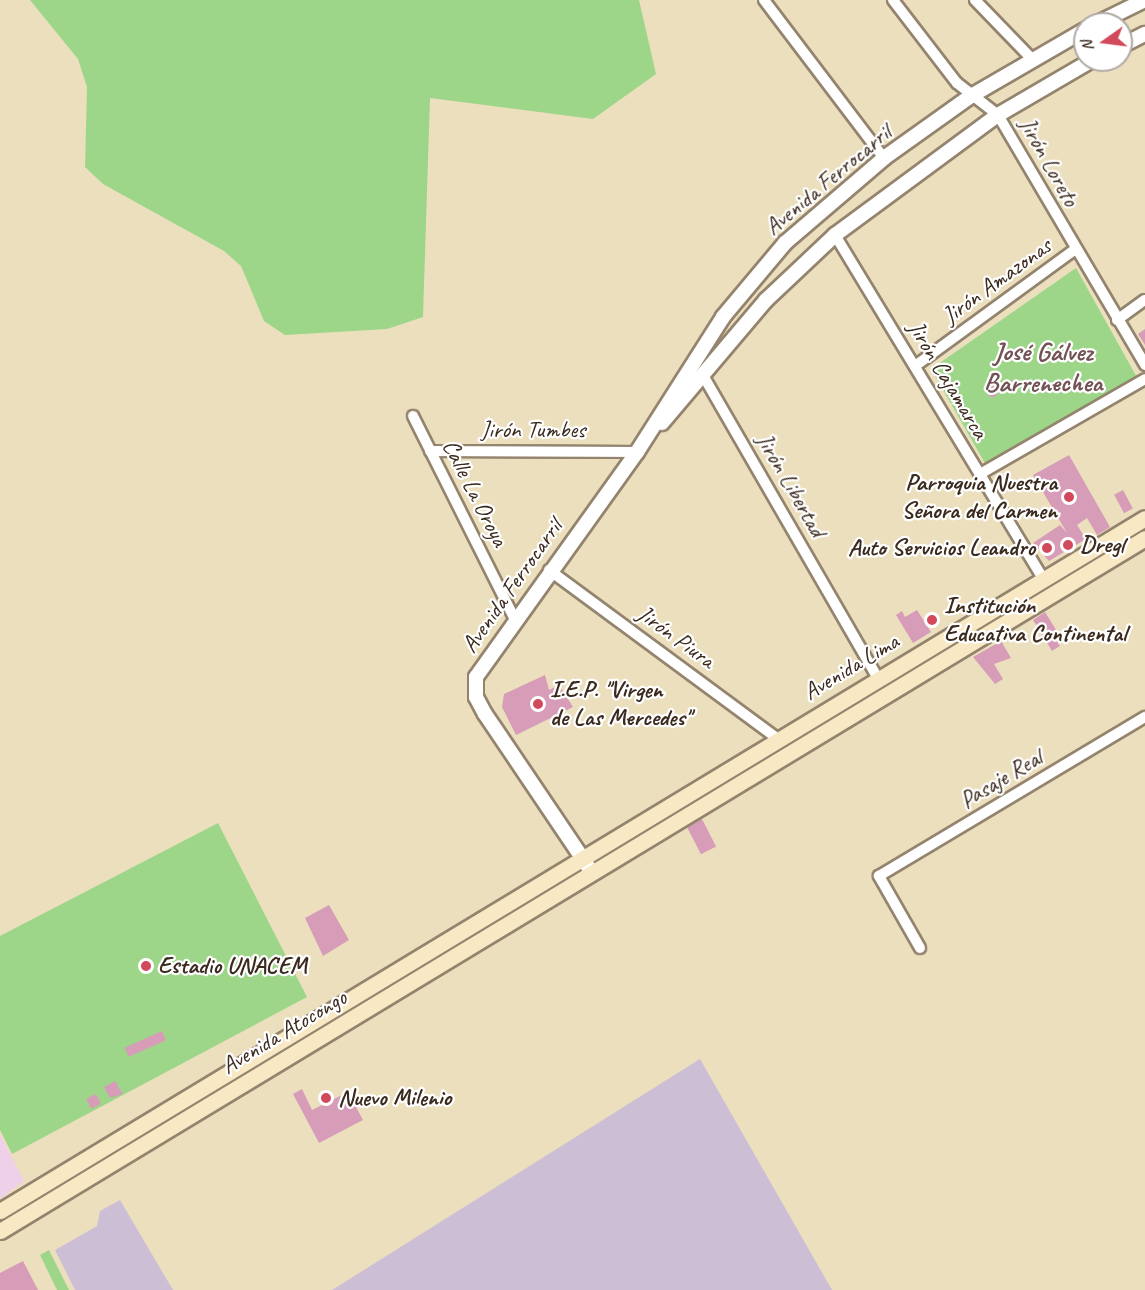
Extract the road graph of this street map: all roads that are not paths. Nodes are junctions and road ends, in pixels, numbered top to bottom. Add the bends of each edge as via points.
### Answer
1 (764, 0) edge
2 (893, 0) edge
3 (975, 0) edge
4 (1145, 0) edge
5 (1120, 12) edge
6 (1073, 37) edge
7 (1032, 59) junction
8 (1073, 71) edge
9 (971, 96) junction
10 (998, 115) junction
11 (884, 158) junction
12 (835, 235) junction
13 (1074, 250) junction
14 (1145, 300) edge
15 (1117, 320) junction
16 (1145, 364) edge
17 (915, 366) junction
18 (704, 377) junction
19 (1145, 380) edge
20 (413, 416) dead end
21 (430, 451) junction
22 (637, 452) junction
23 (980, 474) junction
24 (1145, 518) edge
25 (1145, 538) edge
26 (549, 570) junction
27 (1043, 579) junction
28 (515, 620) junction
29 (878, 678) junction
30 (1145, 717) edge
31 (777, 738) junction
32 (582, 858) junction
33 (591, 872) junction
34 (920, 948) dead end
35 (78, 1164) junction
36 (86, 1178) junction
37 (2, 1210) edge
38 (14, 1222) junction
39 (0, 1231) edge

1 - 11 street
2 - 9 street, Jirón Loreto
3 - 7 street
4 - 5 street
6 - 7 street, Avenida Ferrocarril
7 - 9 street, Avenida Ferrocarril
8 - 10 street, Avenida Ferrocarril
9 - 10 street, Jirón Loreto
9 - 11 street, Avenida Ferrocarril
10 - 12 street, Avenida Ferrocarril
10 - 13 street, Jirón Loreto
11 - 22 street, Avenida Ferrocarril via 820,209 752,279
12 - 17 street, Jirón Cajamarca
12 - 18 street, Avenida Ferrocarril via 766,300
13 - 15 street, Jirón Loreto
13 - 17 street, Jirón Amazonas
14 - 15 street
15 - 16 street, Jirón Loreto
17 - 23 street, Jirón Cajamarca
18 - 22 street, Avenida Ferrocarril
18 - 29 street, Jirón Libertad
19 - 23 street
20 - 21 street, Calle La Oroya
21 - 22 street, Jirón Tumbes
21 - 28 street, Calle La Oroya
22 - 26 street, Avenida Ferrocarril
23 - 27 street, Jirón Cajamarca
24 - 27 main road, Avenida Lima
25 - 33 main road, Avenida Lima
26 - 28 street, Avenida Ferrocarril
26 - 31 street, Jirón Piura
27 - 29 main road, Avenida Lima
28 - 32 street, Avenida Ferrocarril via 476,678 476,697
29 - 31 main road, Avenida Lima
30 - 34 street, Pasaje Real via 879,876
31 - 32 main road, Avenida Lima
32 - 33 street, Avenida Ferrocarril
32 - 35 main road, Avenida Atocongo
33 - 36 main road, Avenida Atocongo
35 - 36 main road
35 - 37 main road, Avenida Atocongo
36 - 38 main road, Avenida Atocongo
37 - 38 main road
38 - 39 main road, Avenida Atocongo

